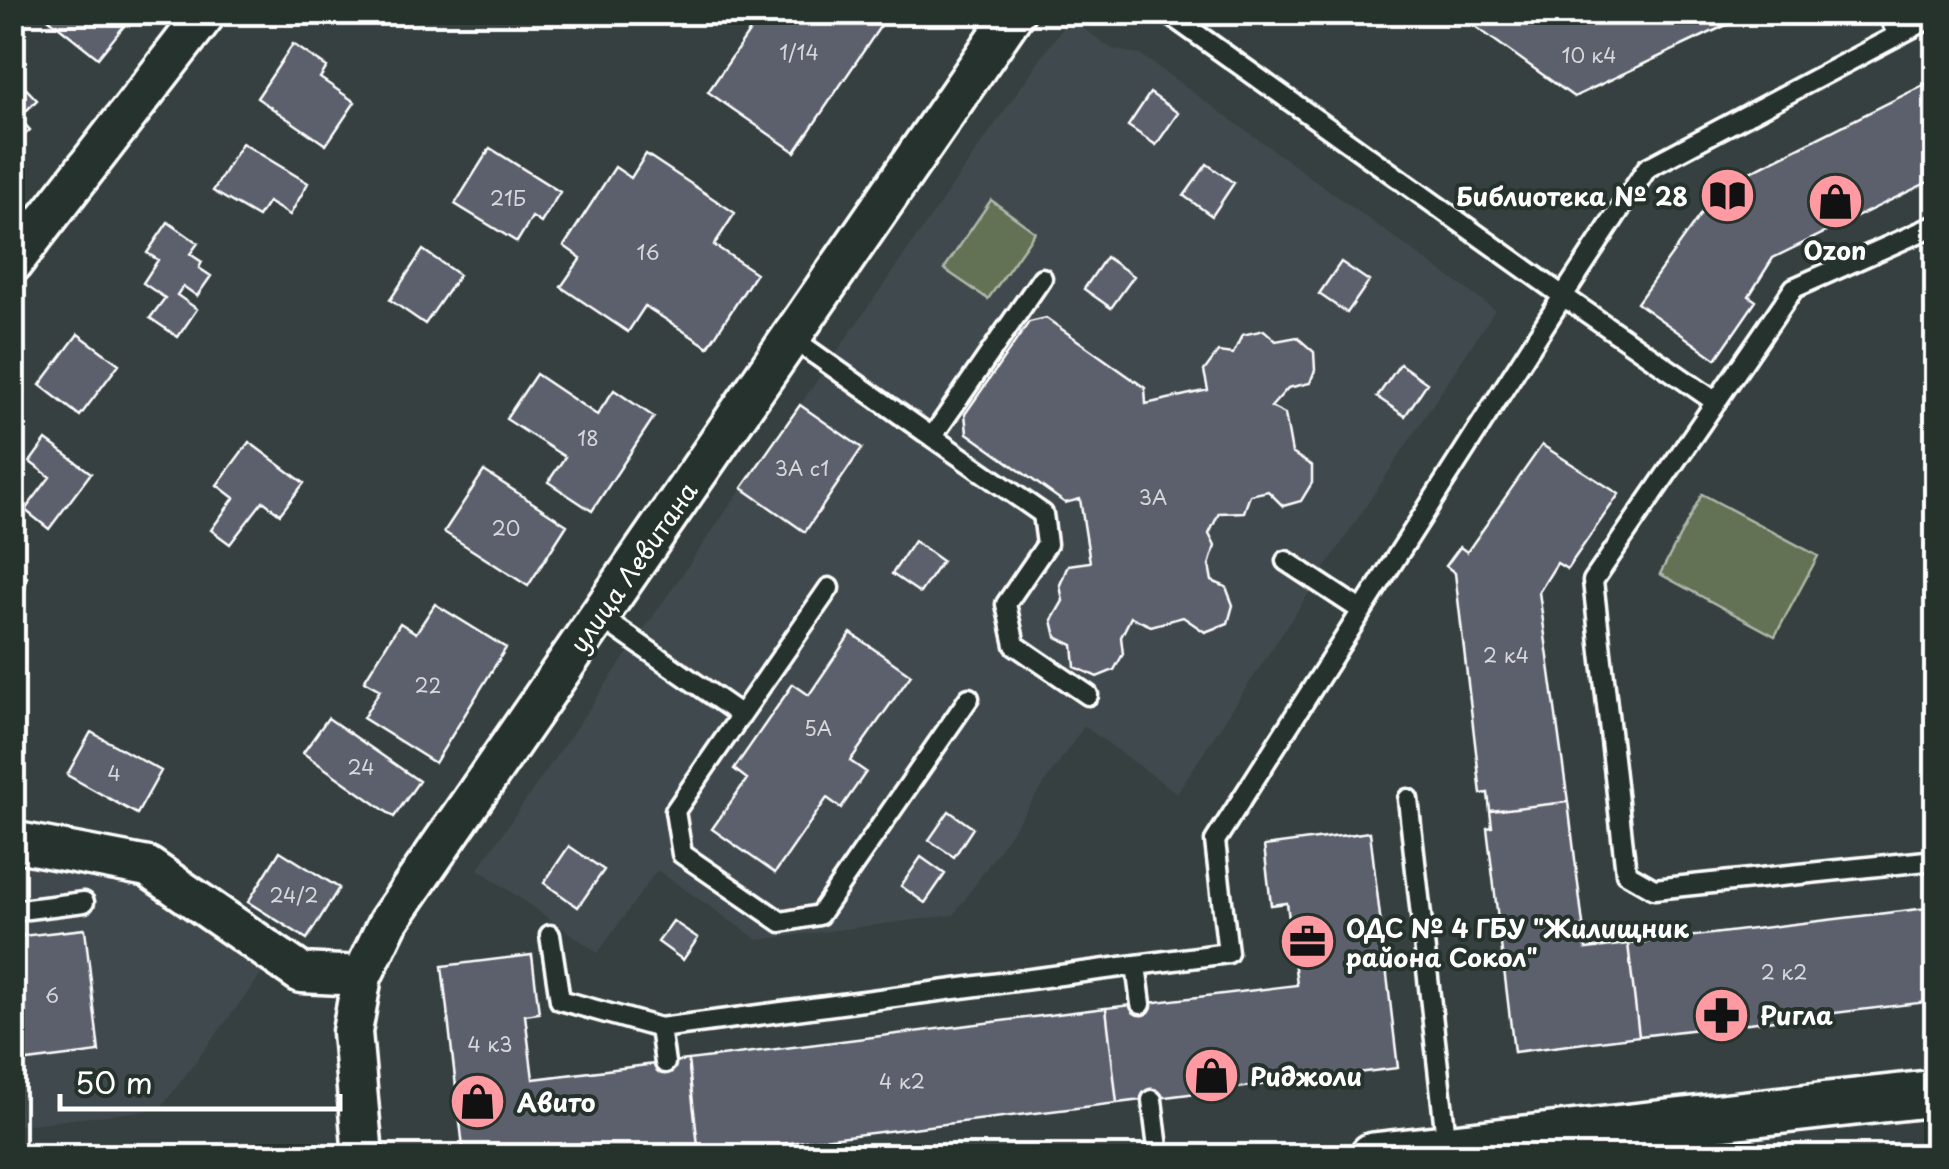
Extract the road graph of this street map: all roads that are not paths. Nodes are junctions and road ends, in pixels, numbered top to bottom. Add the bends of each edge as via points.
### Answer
1 (207, 12) edge
2 (1014, 12) edge
3 (1166, 12) edge
4 (1888, 12) edge
5 (1936, 14) edge
6 (1898, 35) junction
7 (1936, 224) edge
8 (12, 264) edge
9 (1042, 278) dead end
10 (1563, 296) junction
11 (792, 338) junction
12 (1716, 402) junction
13 (932, 437) junction
14 (1286, 561) dead end
15 (829, 588) dead end
16 (1362, 611) junction
17 (599, 616) junction
18 (1088, 696) dead end
19 (968, 698) dead end
20 (741, 715) junction
21 (1408, 799) dead end
22 (12, 841) edge
23 (1936, 860) edge
24 (84, 902) dead end
25 (12, 911) edge
26 (550, 935) dead end
27 (1136, 965) junction
28 (362, 976) junction
29 (1141, 1004) dead end
30 (660, 1028) junction
31 (665, 1063) dead end
32 (1936, 1093) edge
33 (1152, 1100) dead end
34 (1447, 1148) junction
35 (363, 1156) edge
36 (1158, 1156) edge
37 (1373, 1156) edge

1 - 8 street
2 - 11 street, улица Левитана
3 - 10 lane
4 - 6 lane
5 - 6 lane
6 - 10 lane via 1647,168
7 - 12 lane via 1794,288
9 - 13 lane
10 - 12 lane
10 - 16 lane
11 - 13 lane
11 - 17 street, улица Левитана
12 - 23 lane via 1593,581 1626,873 1654,889
13 - 18 lane via 1043,514 1047,544 1006,604 1015,645
14 - 16 lane
15 - 20 lane
16 - 27 lane via 1215,841 1228,953
17 - 20 lane
17 - 28 street, улица Левитана via 410,886
19 - 20 lane via 819,915 780,922 682,854 675,810
21 - 34 lane
22 - 28 street via 148,867 301,974
24 - 25 lane
26 - 30 lane via 560,1000
27 - 29 lane
27 - 30 lane
28 - 35 street, улица Левитана via 352,1032
30 - 31 lane
32 - 34 street
33 - 36 lane
34 - 37 street

